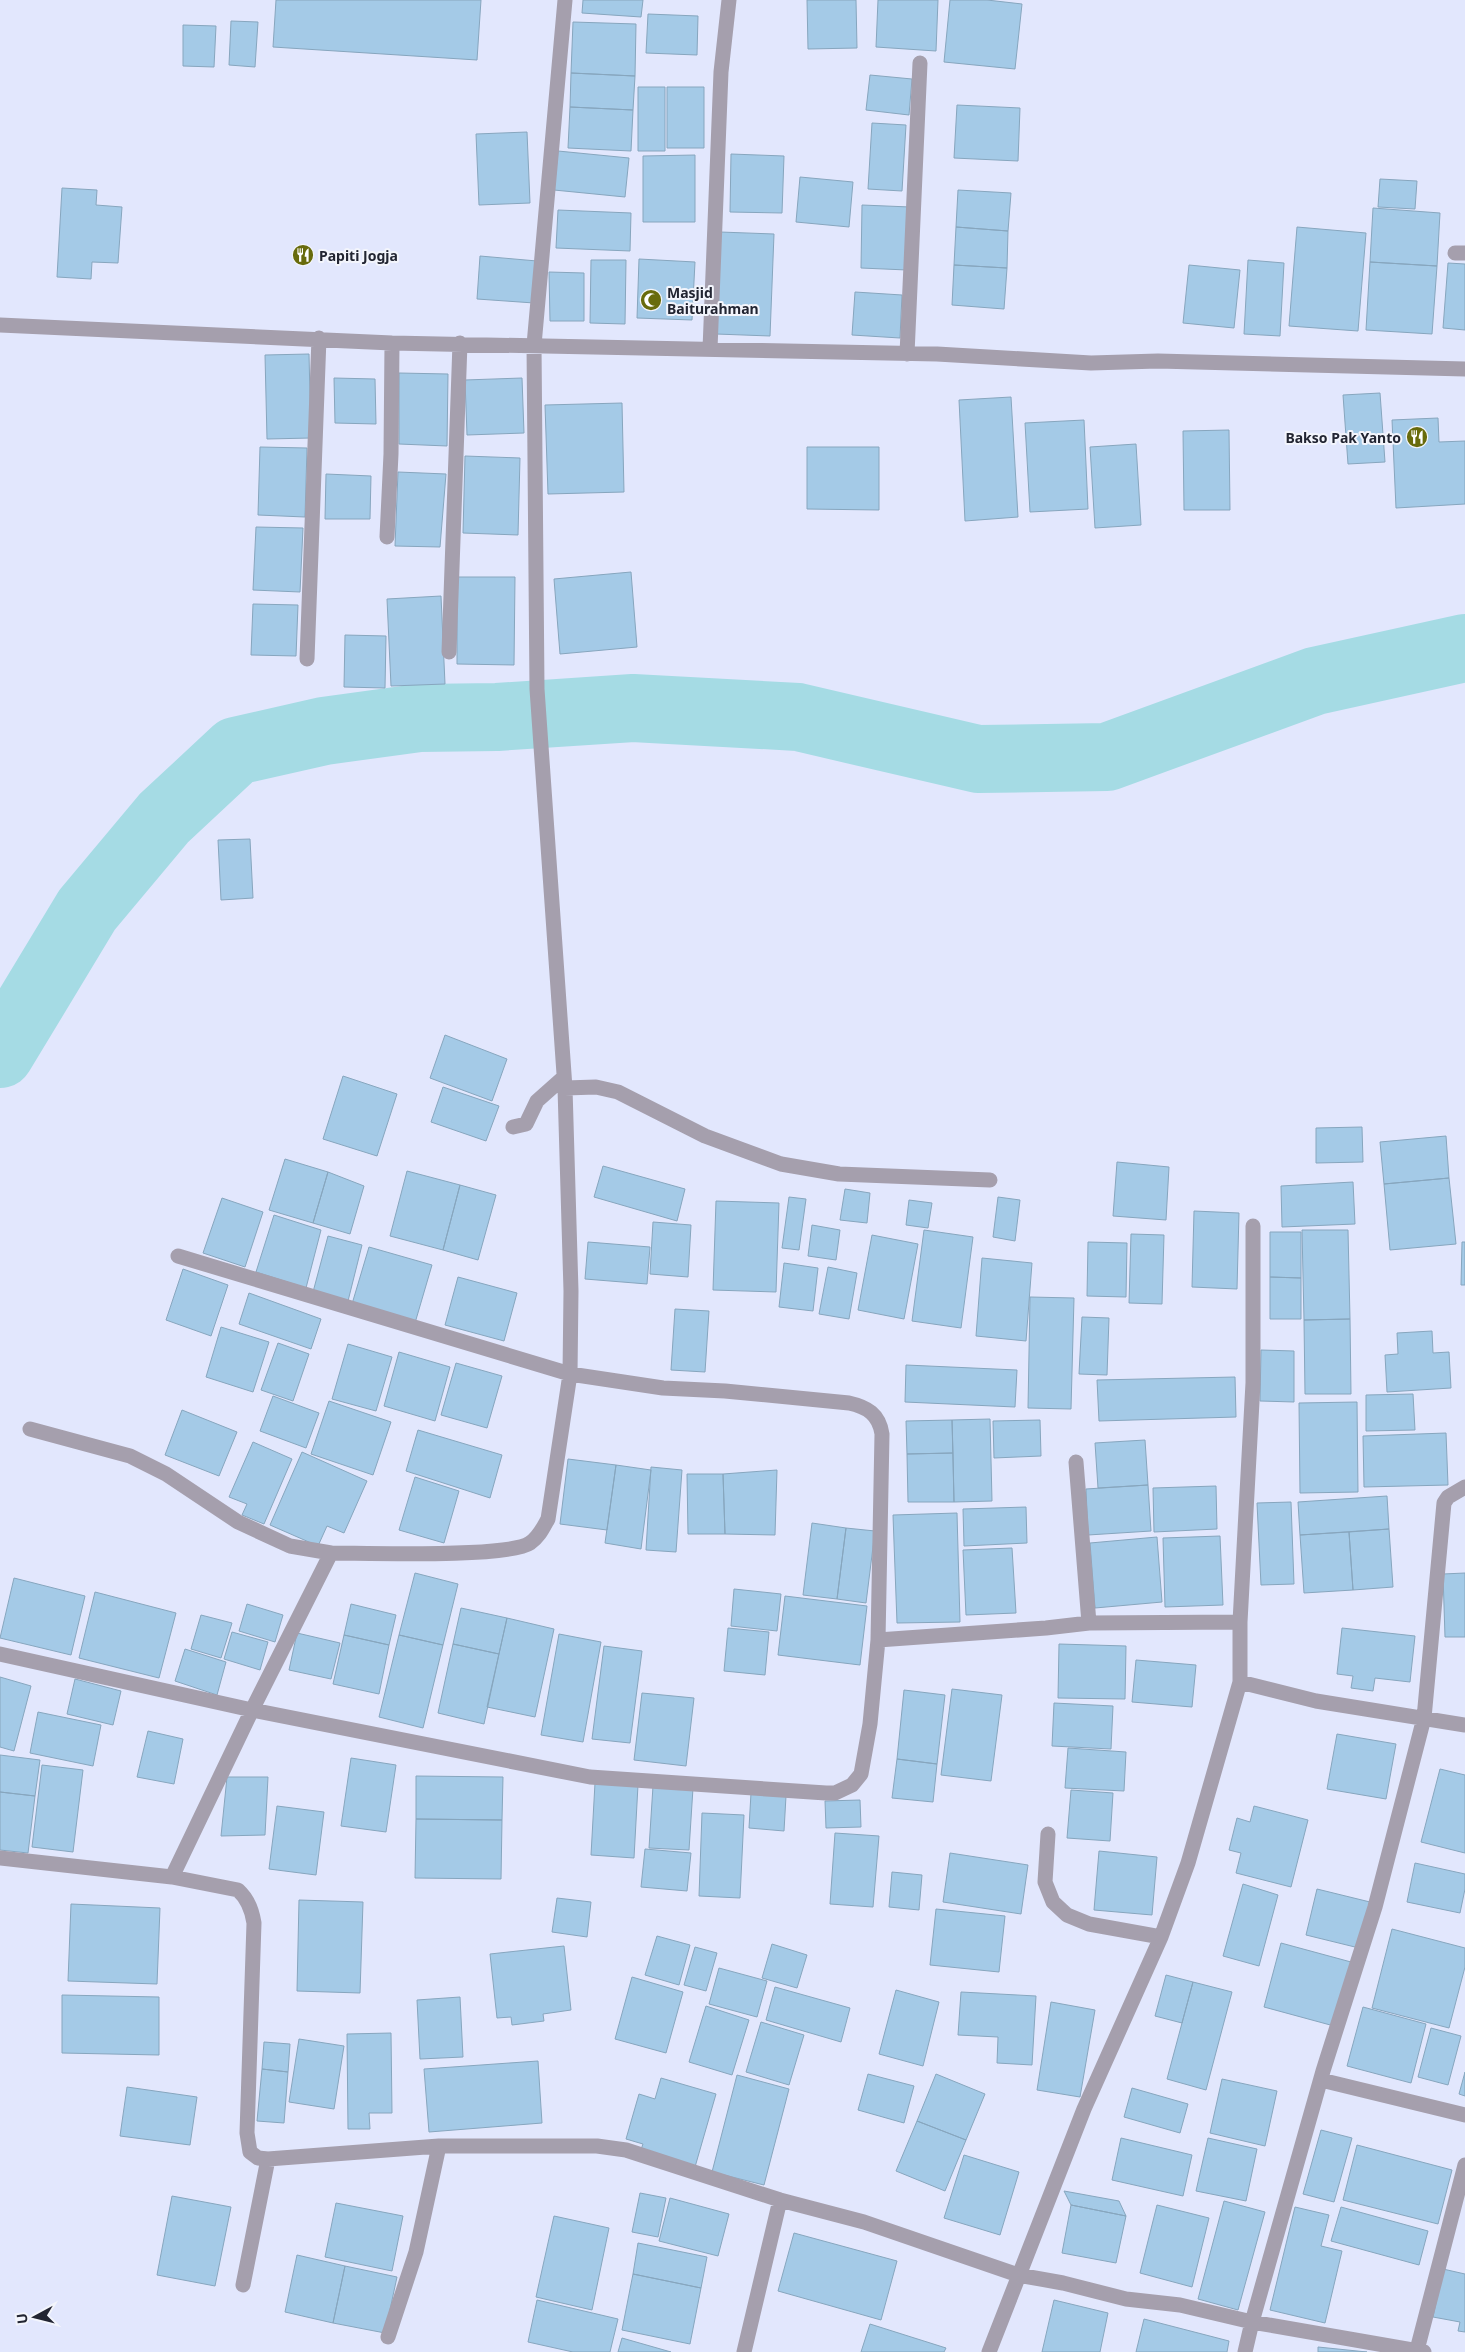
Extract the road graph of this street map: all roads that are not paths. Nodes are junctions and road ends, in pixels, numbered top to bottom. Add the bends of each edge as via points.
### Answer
1 (565, 0) edge
2 (730, 0) edge
3 (920, 64) dead end
4 (0, 325) edge
5 (318, 338) junction
6 (460, 342) junction
7 (392, 343) junction
8 (534, 345) junction
9 (710, 349) junction
10 (907, 354) junction
11 (1465, 369) edge
12 (387, 538) dead end
13 (449, 652) dead end
14 (307, 660) dead end
15 (564, 1082) junction
16 (513, 1127) dead end
17 (990, 1180) dead end
18 (1253, 1226) dead end
19 (178, 1256) dead end
20 (570, 1374) junction
21 (30, 1429) dead end
22 (1076, 1462) dead end
23 (1465, 1486) edge
24 (331, 1553) junction
25 (1240, 1622) junction
26 (1089, 1623) junction
27 (878, 1640) junction
28 (0, 1654) edge
29 (1240, 1682) junction
30 (252, 1710) junction
31 (1424, 1718) junction
32 (1465, 1725) edge
33 (1048, 1834) dead end
34 (0, 1858) edge
35 (172, 1877) junction
36 (1161, 1937) junction
37 (1321, 2080) junction
38 (1465, 2115) edge
39 (439, 2146) junction
40 (268, 2159) junction
41 (1465, 2165) edge
42 (780, 2200) junction
43 (1018, 2274) junction
44 (243, 2285) dead end
45 (1252, 2322) junction
46 (388, 2337) dead end
47 (1421, 2351) edge
48 (744, 2352) edge
49 (989, 2352) edge
50 (1246, 2352) edge

1 - 8 street
2 - 9 street via 721,72
3 - 10 street
4 - 5 street
5 - 7 street
5 - 14 street
6 - 7 street
6 - 8 street
6 - 13 street
7 - 12 street
8 - 9 street
8 - 15 street via 537,689
9 - 10 street
10 - 11 street via 1022,357 1091,363 1158,361
15 - 16 street via 537,1101 526,1124
15 - 17 street via 618,1092 705,1136 782,1164 839,1174
15 - 20 street via 571,1291
18 - 25 street via 1253,1383
19 - 20 street
20 - 24 street via 548,1519 540,1534 529,1544 514,1549 480,1552
20 - 27 street via 663,1388 849,1403 875,1414 882,1434
21 - 24 street via 130,1456 166,1474 238,1522 290,1546
22 - 26 street
23 - 31 street via 1444,1503
24 - 30 street
25 - 26 street
25 - 29 street
26 - 27 street
27 - 30 street via 870,1724 861,1774 852,1785 835,1793 590,1777
28 - 30 street
29 - 31 street via 1316,1701
29 - 36 street via 1188,1864
30 - 35 street
31 - 32 street
31 - 37 street via 1375,1907
33 - 36 street via 1045,1882 1053,1902 1067,1916 1089,1924
34 - 35 street
35 - 40 street via 238,1890 253,1913 247,2133 250,2152 258,2158
36 - 43 street via 1084,2109
37 - 38 street
37 - 45 street
39 - 40 street
39 - 42 street via 597,2146 626,2150
39 - 46 street via 416,2252
40 - 44 street
41 - 47 street
42 - 43 street via 864,2222
42 - 48 street
43 - 45 street via 1126,2299 1180,2304
43 - 49 street
45 - 47 street
45 - 50 street

